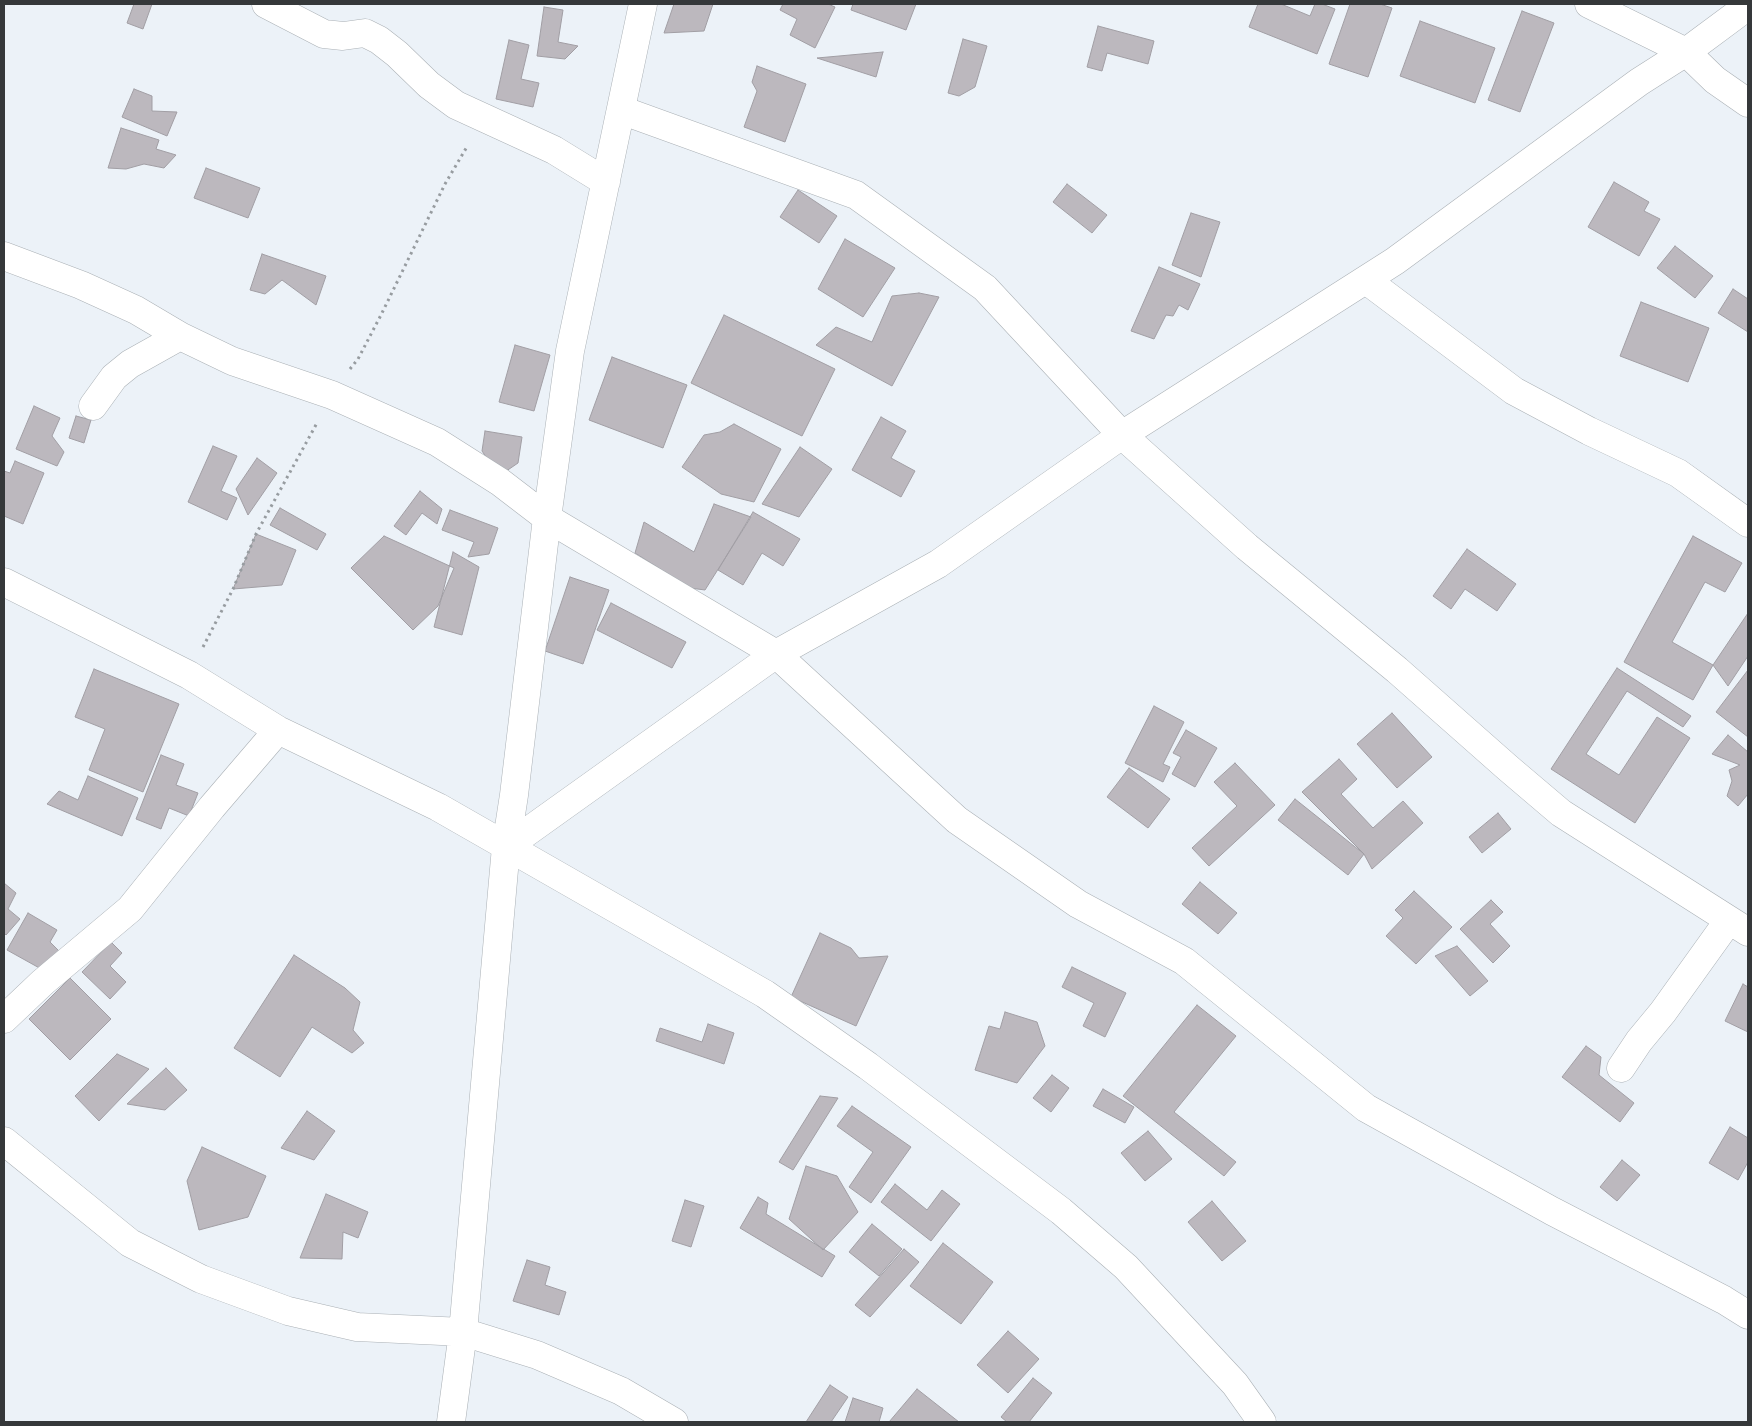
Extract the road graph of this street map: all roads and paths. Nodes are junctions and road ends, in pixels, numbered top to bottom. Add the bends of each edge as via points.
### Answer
1 (266, 4) edge
2 (643, 4) edge
3 (1590, 4) edge
4 (1748, 6) edge
5 (1686, 52) junction
6 (1748, 103) edge
7 (621, 110) junction
8 (483, 118) junction
9 (606, 182) junction
10 (4, 256) edge
11 (1366, 280) junction
12 (180, 336) junction
13 (332, 395) junction
14 (93, 406) dead end
15 (1122, 435) junction
16 (547, 518) junction
17 (1748, 523) edge
18 (4, 582) edge
19 (776, 654) junction
20 (189, 675) junction
21 (278, 730) junction
22 (506, 847) junction
23 (1739, 926) edge
24 (4, 1019) edge
25 (1621, 1068) dead end
26 (4, 1141) edge
27 (1748, 1315) edge
28 (462, 1332) junction
29 (451, 1422) edge
30 (674, 1422) edge
31 (1262, 1422) edge

1 - 8 street via 324,34 365,33 379,40 429,86 456,105
2 - 7 street
3 - 5 street
4 - 5 street
5 - 6 street via 1715,80
5 - 11 street via 1639,82
7 - 9 street
7 - 15 street via 856,195 985,288
8 - 9 street via 554,150
8 - 13 path via 445,184 358,360
9 - 16 street via 570,351
10 - 12 street via 97,292
11 - 15 street
11 - 17 street via 1514,391 1678,473
12 - 13 street via 232,361
12 - 14 street via 130,364 114,377
13 - 16 street via 437,442 500,482
13 - 20 path via 256,534 233,589
15 - 19 street via 938,564
15 - 23 street via 1247,547 1397,670 1561,813
16 - 19 street
16 - 22 street
18 - 20 street
19 - 22 street
19 - 27 street via 957,820 1078,904 1184,962 1366,1108
20 - 21 street
21 - 22 street via 438,807
21 - 24 street via 130,909
22 - 28 street
22 - 31 street via 765,994 983,1151 1061,1211 1126,1267 1234,1384
23 - 25 street via 1692,972
26 - 28 street via 130,1243 202,1279 288,1311 357,1327
28 - 29 street
28 - 30 street via 537,1355 596,1380

